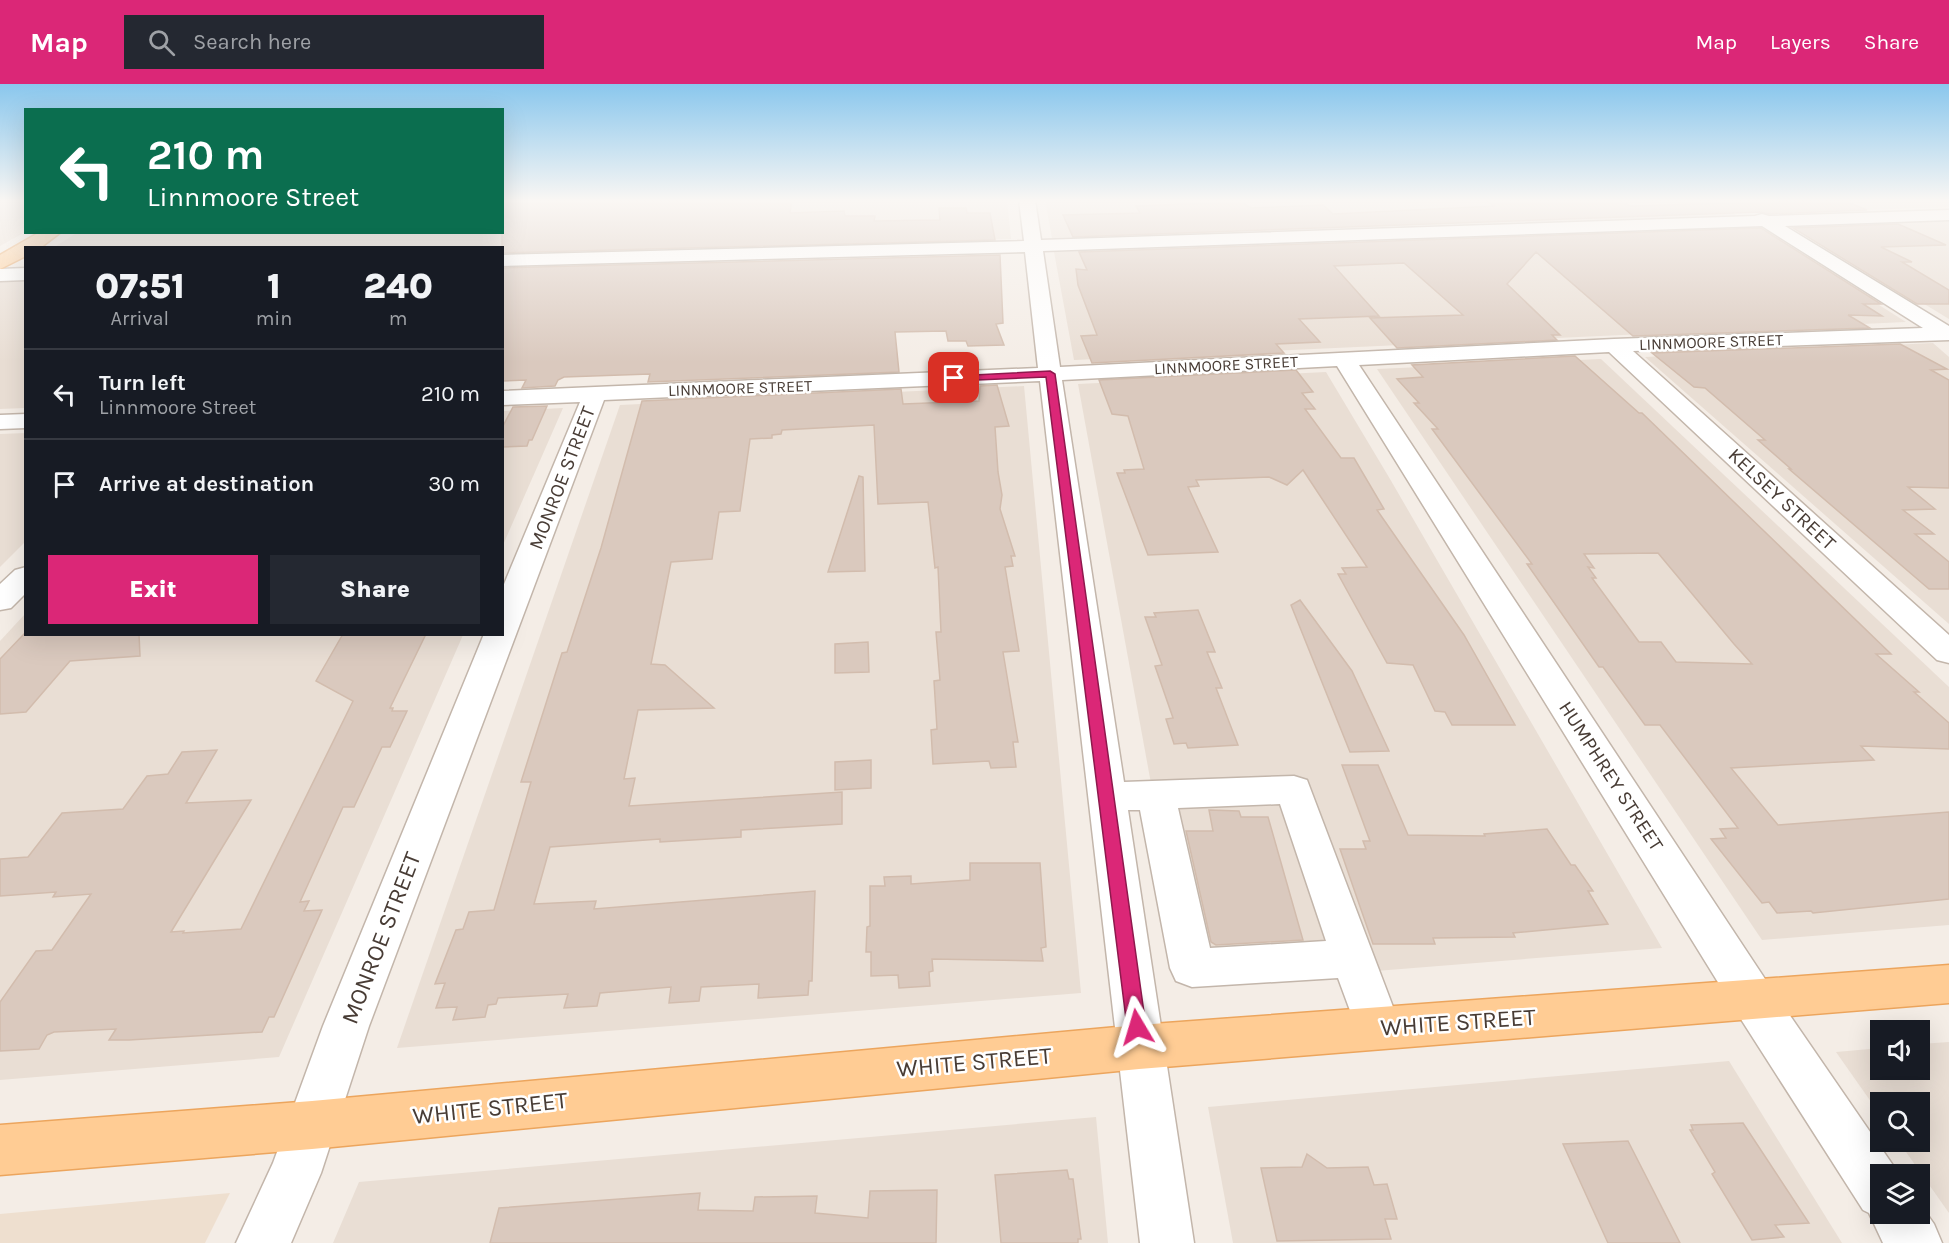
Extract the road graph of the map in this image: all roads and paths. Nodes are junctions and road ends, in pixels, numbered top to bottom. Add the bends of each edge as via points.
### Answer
1 (15, 254) edge
2 (747, 254) edge
3 (1034, 254) edge
4 (1819, 254) edge
5 (504, 261) edge
6 (0, 263) edge
7 (24, 274) edge
8 (0, 275) edge
9 (1948, 334) edge
10 (1614, 345) junction
11 (1344, 359) junction
12 (1050, 374) junction
13 (595, 394) junction
14 (504, 398) edge
15 (24, 421) edge
16 (0, 422) edge
17 (24, 578) edge
18 (0, 601) edge
19 (504, 624) edge
20 (499, 636) edge
21 (1949, 653) edge
22 (1156, 795) junction
23 (1108, 797) junction
24 (1354, 958) junction
25 (1949, 984) edge
26 (1753, 999) junction
27 (1378, 1028) junction
28 (1139, 1047) junction
29 (312, 1125) junction
30 (0, 1150) edge
31 (1870, 1175) edge
32 (1902, 1224) edge
33 (263, 1243) edge
34 (1167, 1243) edge
35 (1915, 1243) edge

1 - 6 main road
2 - 5 street
3 - 12 street
4 - 9 street
7 - 8 street
9 - 10 street, LINNMOORE STREET
10 - 11 street, LINNMOORE STREET
10 - 21 street, KELSEY STREET
11 - 12 street, LINNMOORE STREET
11 - 26 street, HUMPHREY STREET
12 - 13 street, LINNMOORE STREET
12 - 23 street
13 - 14 street, LINNMOORE STREET
13 - 19 street, MONROE STREET
15 - 16 street
17 - 18 street
20 - 29 street, MONROE STREET via 346,1026
22 - 23 street
22 - 24 street via 1294,790
22 - 24 street via 1192,968
23 - 28 street
24 - 27 street
25 - 26 main road, WHITE STREET
26 - 27 main road, WHITE STREET
26 - 31 street, HUMPHREY STREET
27 - 28 main road, WHITE STREET
28 - 29 main road, WHITE STREET
28 - 34 street
29 - 30 main road, WHITE STREET
29 - 33 street, MONROE STREET
32 - 35 street

